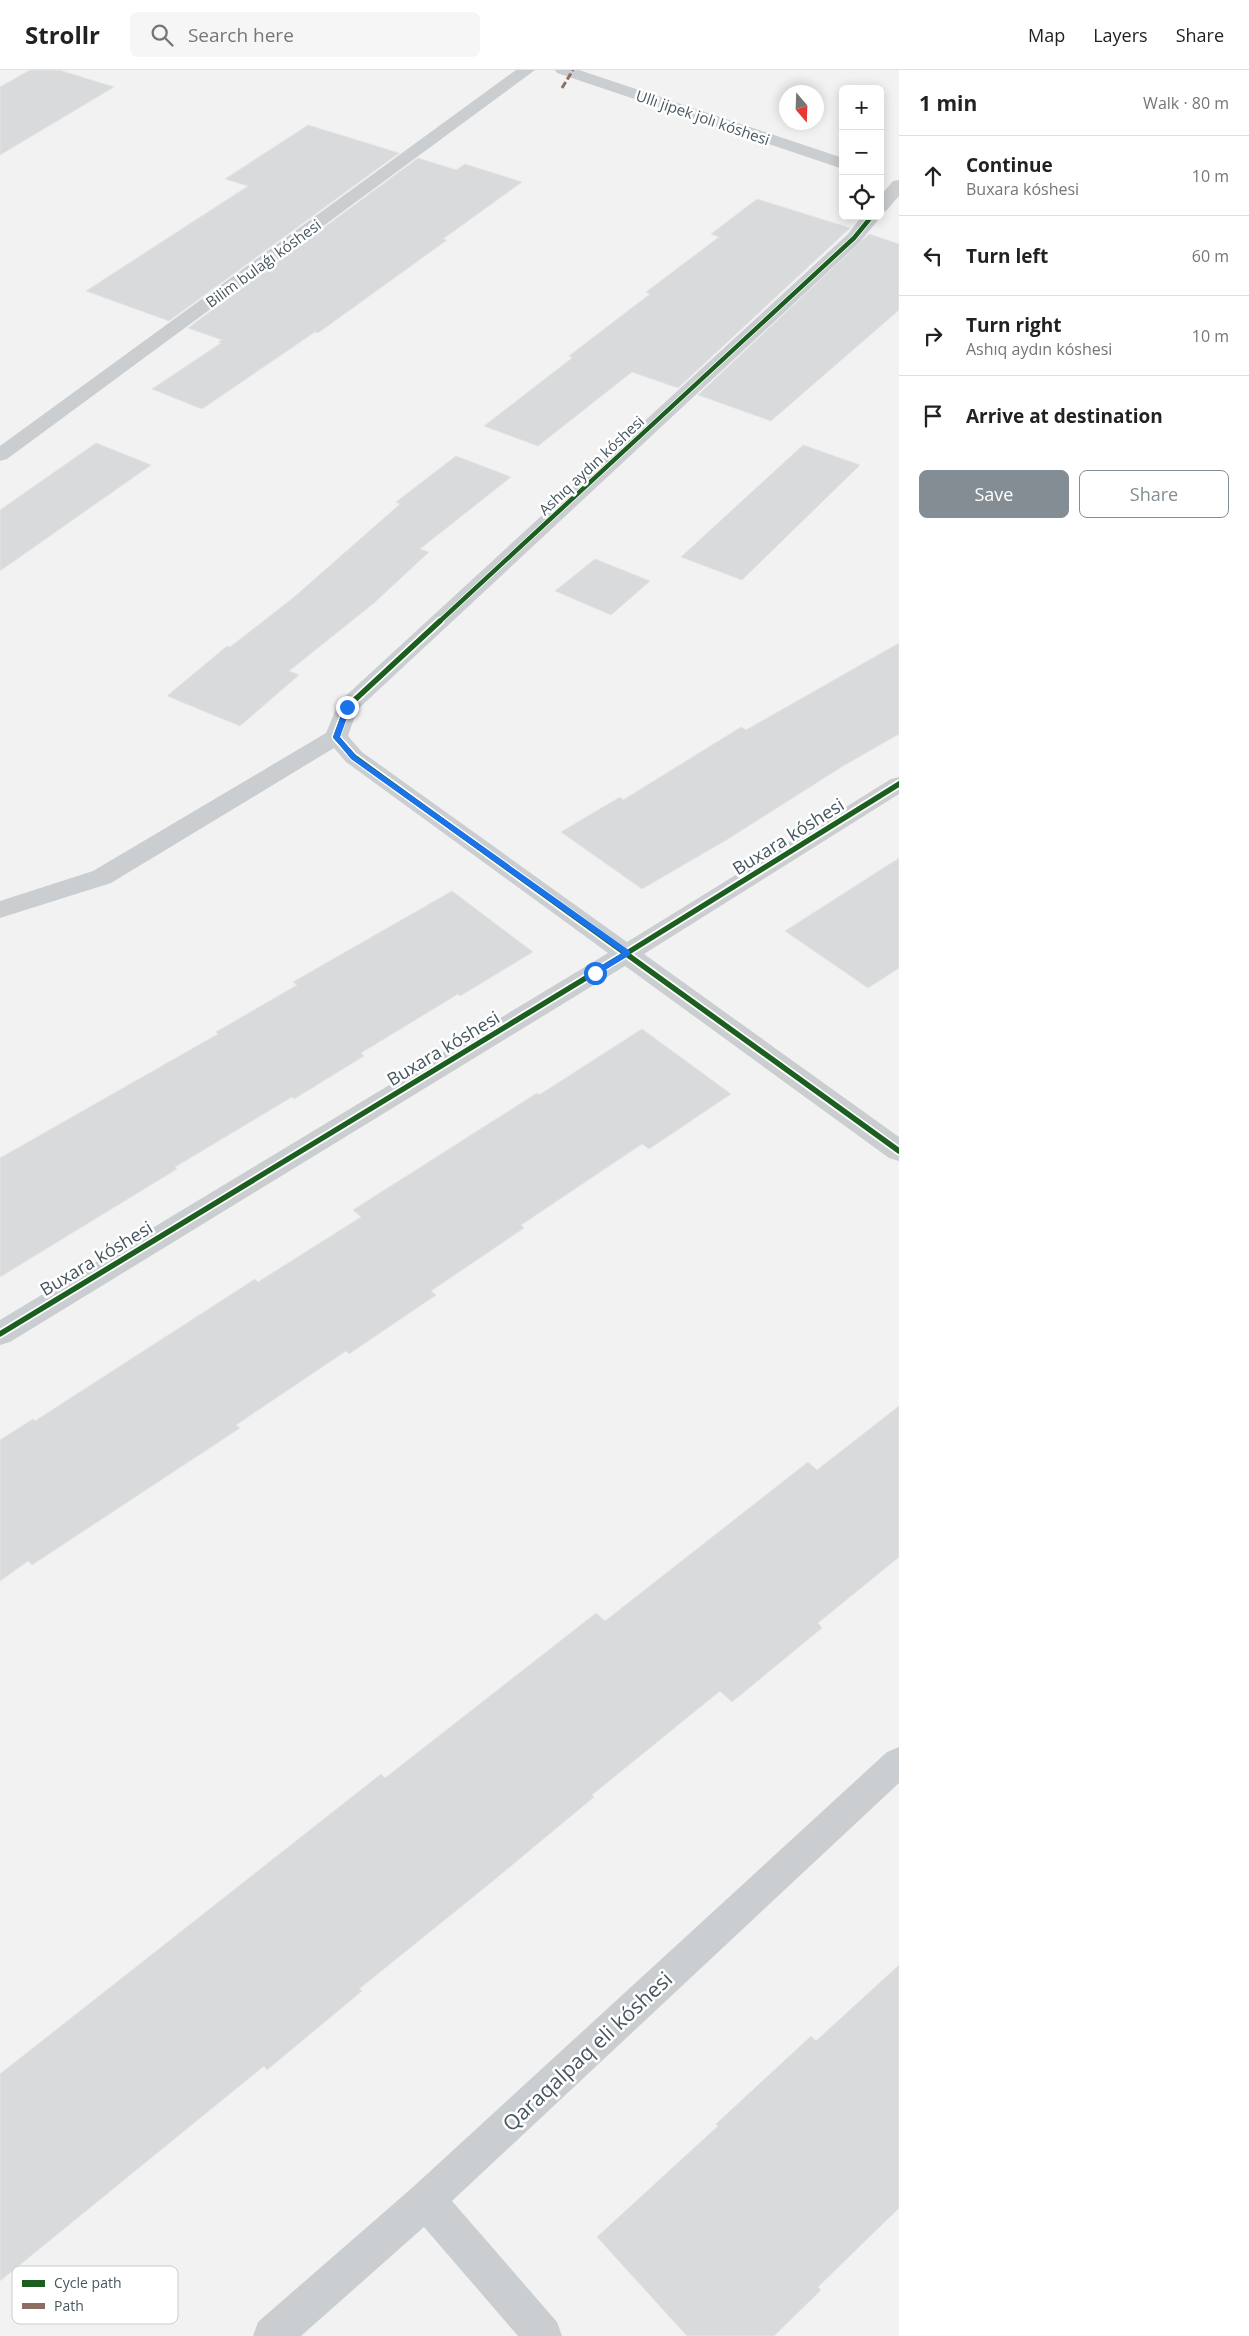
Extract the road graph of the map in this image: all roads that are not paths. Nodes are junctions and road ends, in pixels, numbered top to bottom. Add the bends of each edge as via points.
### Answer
1 (527, 70) edge
2 (563, 70) edge
3 (839, 163) edge
4 (884, 178) edge
5 (899, 184) edge
6 (884, 202) edge
7 (869, 220) edge
8 (0, 455) edge
9 (336, 737) junction
10 (899, 784) edge
11 (0, 910) edge
12 (627, 953) junction
13 (899, 1151) edge
14 (0, 1334) edge
15 (899, 1762) edge
16 (426, 2200) junction
17 (272, 2336) edge
18 (543, 2336) edge

1 - 8 street, Bilim bulaǵı kóshesi
2 - 3 street, Ullı jipek jolı kóshesi
4 - 5 street
5 - 6 street
7 - 9 street, Ashıq aydın kóshesi via 854,238 347,707
9 - 11 street via 102,877
9 - 12 street via 354,757
10 - 12 street, Buxara kóshesi
12 - 13 street
12 - 14 street, Buxara kóshesi
15 - 16 street, Qaraqalpaq eli kóshesi
16 - 17 street, Qaraqalpaq eli kóshesi
16 - 18 street

